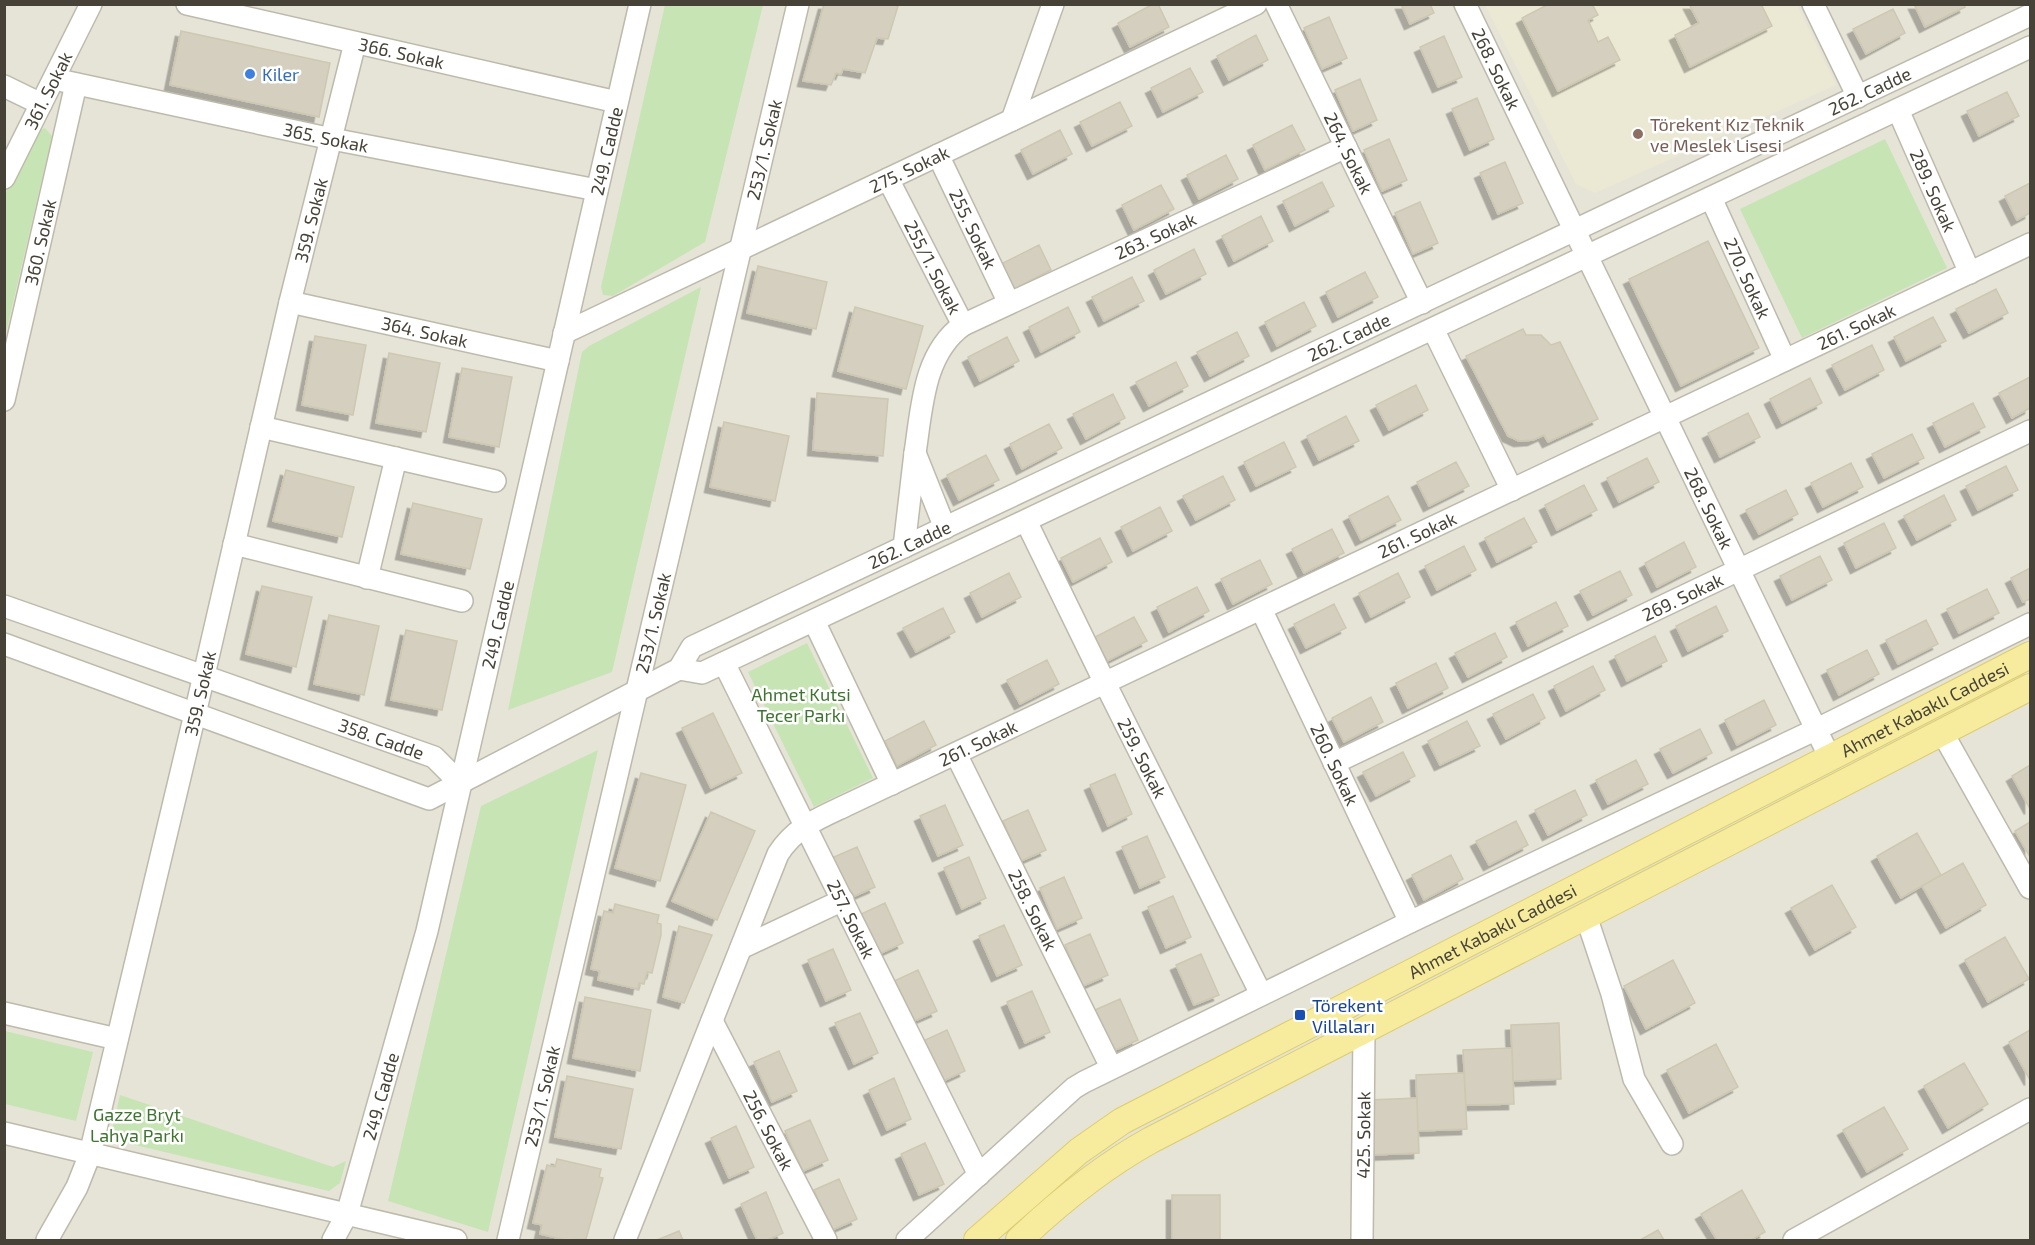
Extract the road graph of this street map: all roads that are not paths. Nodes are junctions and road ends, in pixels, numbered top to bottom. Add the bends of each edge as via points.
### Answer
1 (91, 4) edge
2 (188, 4) edge
3 (640, 4) edge
4 (798, 4) edge
5 (1053, 4) edge
6 (1256, 4) edge
7 (1276, 4) edge
8 (1466, 4) edge
9 (1813, 4) edge
10 (2031, 15) edge
11 (355, 42) junction
12 (2031, 47) edge
13 (54, 79) junction
14 (76, 84) junction
15 (4, 86) edge
16 (1858, 97) junction
17 (617, 102) junction
18 (42, 104) junction
19 (1898, 110) junction
20 (1012, 120) junction
21 (332, 139) junction
22 (1346, 147) junction
23 (938, 155) junction
24 (4, 178) edge
25 (888, 179) junction
26 (597, 190) junction
27 (1710, 198) junction
28 (1575, 230) junction
29 (2031, 244) edge
30 (742, 249) junction
31 (1587, 256) junction
32 (1970, 273) junction
33 (290, 302) junction
34 (1009, 303) junction
35 (1422, 303) junction
36 (963, 325) junction
37 (1433, 329) junction
38 (564, 333) junction
39 (1785, 360) junction
40 (558, 361) junction
41 (4, 400) edge
42 (1665, 417) junction
43 (261, 427) junction
44 (2031, 431) edge
45 (915, 453) junction
46 (396, 458) junction
47 (495, 481) dead end
48 (1512, 490) junction
49 (1026, 521) junction
50 (945, 528) junction
51 (234, 544) junction
52 (904, 547) junction
53 (1740, 570) junction
54 (367, 578) junction
55 (462, 601) dead end
56 (4, 606) edge
57 (1261, 609) junction
58 (813, 621) junction
59 (2031, 624) edge
60 (4, 644) edge
61 (2031, 655) edge
62 (724, 663) junction
63 (679, 669) junction
64 (204, 676) junction
65 (1105, 683) junction
66 (2031, 687) edge
67 (637, 691) junction
68 (195, 714) junction
69 (1816, 729) junction
70 (1942, 732) junction
71 (956, 754) junction
72 (1830, 758) junction
73 (1334, 763) junction
74 (461, 783) junction
75 (892, 784) junction
76 (805, 825) junction
77 (2031, 888) edge
78 (843, 900) junction
79 (1586, 916) junction
80 (1410, 922) junction
81 (741, 948) junction
82 (1261, 994) junction
83 (4, 1013) edge
84 (712, 1021) junction
85 (1364, 1030) junction
86 (117, 1040) junction
87 (1111, 1067) junction
88 (2031, 1109) edge
89 (4, 1133) edge
90 (1672, 1144) dead end
91 (90, 1154) junction
92 (979, 1175) junction
93 (346, 1214) junction
94 (46, 1240) edge
95 (333, 1240) edge
96 (456, 1240) edge
97 (508, 1240) edge
98 (625, 1240) edge
99 (826, 1240) edge
100 (907, 1240) edge
101 (977, 1240) edge
102 (1019, 1240) edge
103 (1362, 1240) edge
104 (1794, 1240) edge

1 - 13 street, 361. Sokak
2 - 11 street, 366. Sokak
3 - 17 street, 249. Cadde
4 - 30 street, 253/1. Sokak
5 - 20 street
6 - 20 street, 275. Sokak
7 - 22 street, 264. Sokak
8 - 28 street, 268. Sokak
9 - 16 street
10 - 16 street, 262. Cadde
11 - 17 street, 366. Sokak
11 - 21 street, 359. Sokak
12 - 19 street, 262. Cadde
13 - 14 street, 365. Sokak
13 - 18 street, 361. Sokak
14 - 21 street, 365. Sokak
14 - 41 street, 360. Sokak
15 - 18 street
16 - 28 street, 262. Cadde
17 - 26 street, 249. Cadde
18 - 24 street, 361. Sokak
19 - 27 street, 262. Cadde
19 - 32 street, 289. Sokak
20 - 23 street, 275. Sokak
21 - 26 street, 365. Sokak
21 - 33 street, 359. Sokak
22 - 34 street, 263. Sokak
22 - 35 street, 264. Sokak
23 - 25 street, 275. Sokak
23 - 34 street, 255. Sokak
25 - 30 street, 275. Sokak
25 - 36 street, 255/1. Sokak
26 - 38 street, 249. Cadde
27 - 31 street, 262. Cadde
27 - 39 street, 270. Sokak
28 - 31 street, 268. Sokak
28 - 35 street, 262. Cadde
29 - 32 street, 261. Sokak
30 - 38 street, 275. Sokak
30 - 67 street, 253/1. Sokak
31 - 37 street, 262. Cadde
31 - 42 street, 268. Sokak
32 - 39 street, 261. Sokak
33 - 40 street, 364. Sokak
33 - 43 street, 359. Sokak
34 - 36 street, 263. Sokak
35 - 50 street, 262. Cadde
36 - 45 street, 255/1. Sokak via 940,347 934,362
37 - 48 street
37 - 49 street, 262. Cadde
38 - 40 street, 249. Cadde
39 - 42 street, 261. Sokak
40 - 74 street, 249. Cadde
42 - 48 street, 261. Sokak
42 - 53 street, 268. Sokak
43 - 46 street
43 - 51 street, 359. Sokak
44 - 53 street, 269. Sokak
45 - 50 street
45 - 52 street, 255/1. Sokak
46 - 47 street
46 - 54 street
48 - 57 street, 261. Sokak
49 - 58 street, 262. Cadde
49 - 65 street, 259. Sokak
50 - 52 street, 262. Cadde
51 - 54 street
51 - 64 street, 359. Sokak
52 - 63 street, 262. Cadde via 692,647
53 - 69 street, 268. Sokak
53 - 73 street, 269. Sokak
54 - 55 street
56 - 64 street, 358. Cadde
57 - 65 street, 261. Sokak
57 - 73 street, 260. Sokak
58 - 62 street, 262. Cadde
58 - 75 street
59 - 69 street
60 - 68 street
61 - 72 main road, Ahmet Kabaklı Caddesi
62 - 63 street, 262. Cadde via 702,673
62 - 76 street, 257. Sokak
63 - 67 street, 262. Cadde
64 - 68 street, 359. Sokak
64 - 74 street, 358. Cadde via 434,757
65 - 71 street, 261. Sokak
65 - 82 street, 259. Sokak
66 - 70 main road, Ahmet Kabaklı Caddesi
67 - 74 street, 262. Cadde
67 - 97 street, 253/1. Sokak
68 - 74 street via 429,799
68 - 86 street, 359. Sokak
69 - 72 street, 268. Sokak
69 - 80 street
70 - 77 street
70 - 79 main road, Ahmet Kabaklı Caddesi
71 - 75 street, 261. Sokak
71 - 87 street, 258. Sokak
72 - 101 main road, Ahmet Kabaklı Caddesi via 1122,1121 1079,1151
73 - 80 street, 260. Sokak
74 - 93 street, 249. Cadde via 427,931
75 - 76 street, 261. Sokak
76 - 78 street, 257. Sokak
76 - 81 street, 261. Sokak via 778,854
78 - 81 street
78 - 92 street, 257. Sokak
79 - 85 main road, Ahmet Kabaklı Caddesi
79 - 90 street via 1634,1079
80 - 82 street
81 - 84 street, 261. Sokak
82 - 87 street
83 - 86 street
84 - 98 street, 261. Sokak
84 - 99 street, 256. Sokak
85 - 102 main road, Ahmet Kabaklı Caddesi via 1134,1149 1073,1192
85 - 103 street, 425. Sokak
86 - 91 street, 359. Sokak
87 - 92 street via 1074,1088
88 - 104 street
89 - 91 street
91 - 93 street
91 - 94 street, 359. Sokak via 77,1187
92 - 100 street
93 - 95 street, 249. Cadde
93 - 96 street

